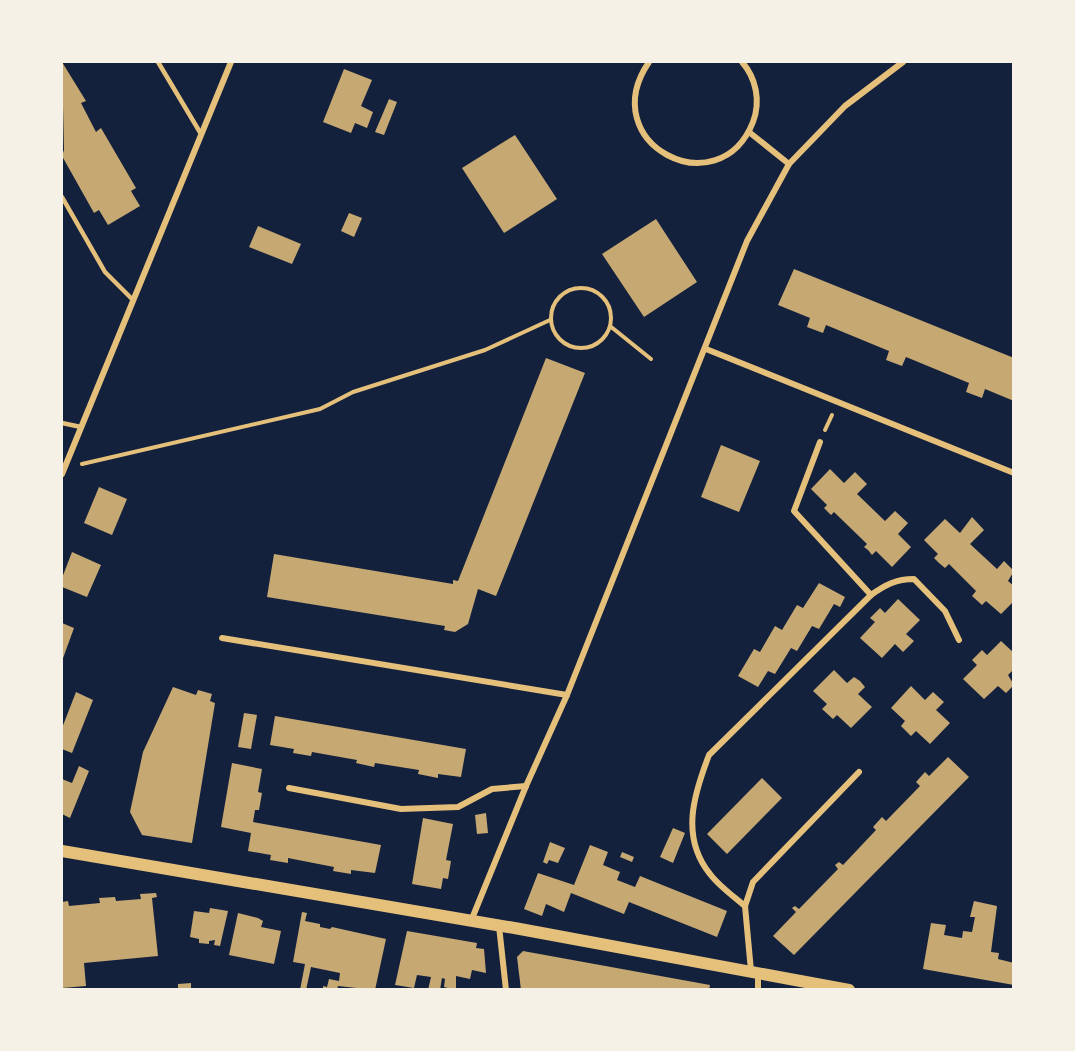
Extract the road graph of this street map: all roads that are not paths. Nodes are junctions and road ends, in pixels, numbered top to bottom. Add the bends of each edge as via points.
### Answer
1 (158, 62) edge
2 (231, 62) edge
3 (649, 62) edge
4 (742, 62) edge
5 (903, 62) edge
6 (749, 132) junction
7 (201, 134) junction
8 (789, 164) junction
9 (62, 197) edge
10 (133, 300) junction
11 (706, 349) junction
12 (62, 423) edge
13 (81, 427) junction
14 (820, 442) road end
15 (62, 471) edge
16 (1014, 473) edge
17 (871, 596) junction
18 (222, 638) dead end
19 (959, 640) dead end
20 (567, 695) junction
21 (859, 772) dead end
22 (526, 786) junction
23 (289, 788) dead end
24 (62, 851) edge
25 (745, 906) junction
26 (471, 922) junction
27 (499, 926) junction
28 (754, 972) junction
29 (506, 990) edge
30 (758, 990) edge
31 (849, 990) edge

1 - 7 lane
2 - 7 street
3 - 6 street via 639,78 634,108 645,137 655,148 683,162 713,160 728,154
4 - 6 street via 753,79 757,97 756,115
5 - 8 street via 845,106
6 - 8 street
7 - 10 street
8 - 11 street via 747,241
9 - 10 lane via 105,272
10 - 13 street
11 - 16 street
11 - 20 street
12 - 13 lane
13 - 15 street
14 - 17 street via 794,511
17 - 19 street via 887,584 914,579 945,611
17 - 25 street via 709,754 695,790 691,824 696,852 710,875
18 - 20 street
20 - 22 street
21 - 25 street via 753,882
22 - 23 street via 492,789 458,807 401,809
22 - 26 street
24 - 26 main road
25 - 28 street
26 - 27 main road
27 - 28 main road
27 - 29 street
28 - 30 street
28 - 31 main road

